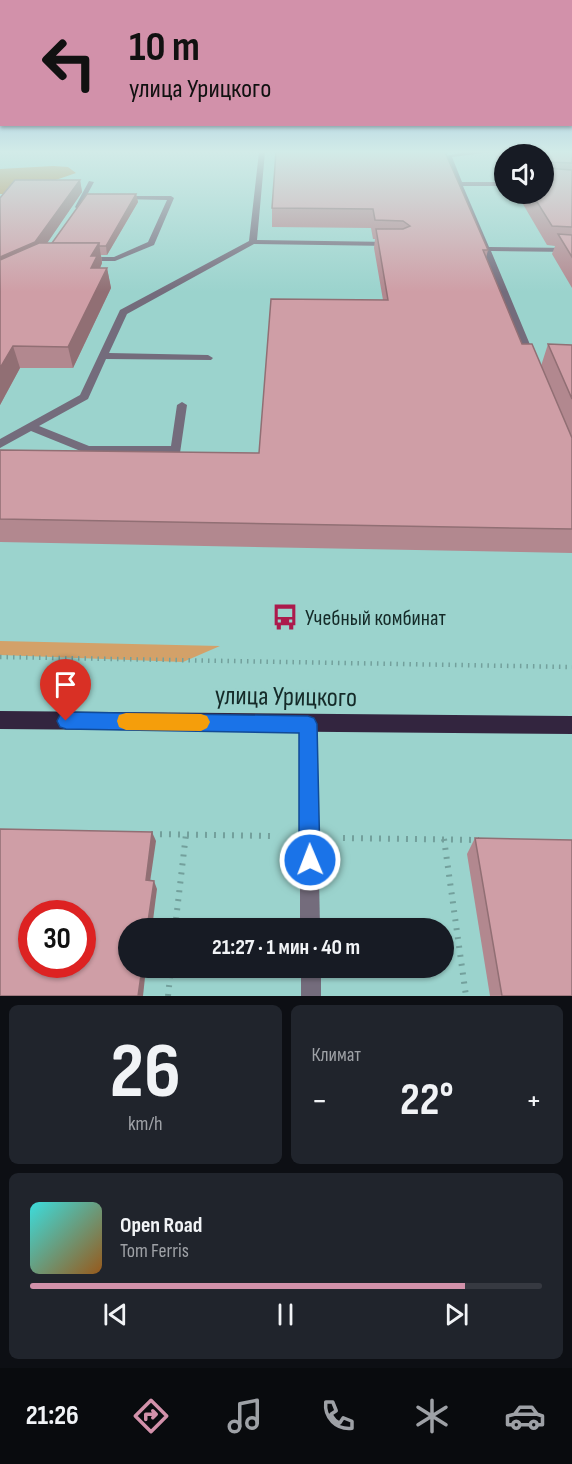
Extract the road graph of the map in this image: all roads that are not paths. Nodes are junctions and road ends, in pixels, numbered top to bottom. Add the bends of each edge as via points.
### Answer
1 (85, 198) edge
2 (171, 198) edge
3 (257, 198) edge
4 (465, 198) edge
5 (73, 215) edge
6 (253, 242) junction
7 (401, 244) edge
8 (486, 249) junction
9 (572, 250) edge
10 (74, 259) edge
11 (103, 356) junction
12 (208, 358) dead end
13 (533, 365) edge
14 (182, 405) dead end
15 (31, 427) junction
16 (0, 444) edge
17 (0, 720) edge
18 (308, 724) junction
19 (572, 725) edge
20 (310, 918) edge
21 (310, 978) edge
22 (311, 996) edge

1 - 5 street
2 - 10 street via 151,243 115,259
3 - 6 street
4 - 8 street
6 - 7 street
6 - 11 street via 123,312
8 - 9 street
8 - 13 street
11 - 12 street
11 - 15 street via 84,397
14 - 15 street via 176,450 88,450
15 - 16 street
17 - 18 main road, улица Урицкого
18 - 19 main road, улица Урицкого
18 - 20 street
21 - 22 street

